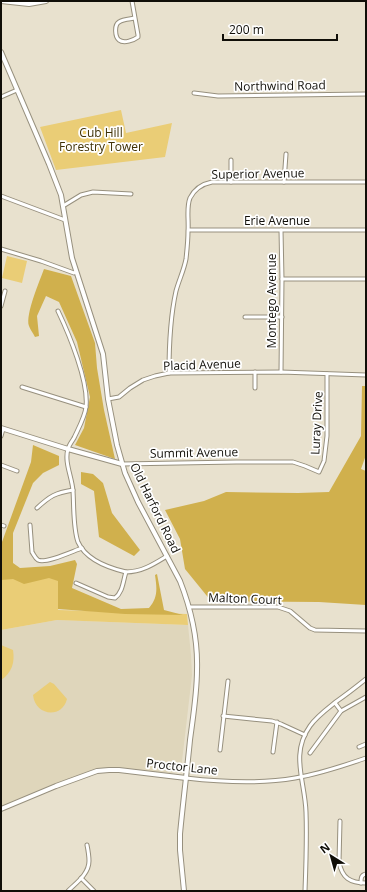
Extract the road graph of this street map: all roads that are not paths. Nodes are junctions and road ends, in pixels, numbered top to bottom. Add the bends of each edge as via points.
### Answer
1 (1, 1) edge
2 (46, 1) edge
3 (132, 1) edge
4 (135, 18) junction
5 (1, 52) edge
6 (17, 90) junction
7 (194, 93) dead end
8 (366, 94) edge
9 (1, 97) edge
10 (286, 154) dead end
11 (231, 160) dead end
12 (232, 182) junction
13 (284, 182) junction
14 (366, 182) edge
15 (131, 194) dead end
16 (1, 196) edge
17 (63, 206) junction
18 (65, 220) junction
19 (188, 230) junction
20 (281, 230) junction
21 (366, 230) edge
22 (1, 248) edge
23 (76, 272) junction
24 (282, 279) junction
25 (366, 279) edge
26 (5, 291) dead end
27 (1, 306) edge
28 (58, 311) dead end
29 (245, 317) dead end
30 (282, 317) junction
31 (255, 372) junction
32 (281, 372) junction
33 (168, 373) junction
34 (327, 374) junction
35 (366, 375) edge
36 (22, 387) dead end
37 (255, 388) dead end
38 (108, 399) junction
39 (86, 407) junction
40 (2, 428) edge
41 (1, 436) edge
42 (68, 449) junction
43 (122, 464) junction
44 (1, 465) edge
45 (17, 470) dead end
46 (319, 472) joint
47 (73, 490) junction
48 (37, 508) dead end
49 (30, 525) dead end
50 (82, 548) junction
51 (167, 556) junction
52 (126, 572) junction
53 (76, 584) dead end
54 (189, 607) junction
55 (366, 631) edge
56 (366, 679) edge
57 (228, 682) dead end
58 (366, 697) edge
59 (334, 703) junction
60 (341, 711) junction
61 (223, 716) junction
62 (277, 722) junction
63 (305, 735) junction
64 (366, 744) edge
65 (359, 747) dead end
66 (220, 750) dead end
67 (273, 752) dead end
68 (310, 753) dead end
69 (366, 758) edge
70 (301, 776) junction
71 (186, 778) junction
72 (1, 809) edge
73 (340, 821) dead end
74 (87, 845) dead end
75 (366, 874) edge
76 (81, 878) junction
77 (361, 883) junction
78 (366, 883) edge
79 (68, 891) edge
80 (94, 891) edge
81 (184, 891) edge
82 (305, 891) edge

1 - 2 street via 29,4
3 - 4 street
4 - 4 street via 117,24 119,40 124,42 138,37
5 - 6 street, Old Harford Road
6 - 9 street
6 - 17 street, Old Harford Road via 53,172
7 - 8 street, Northwind Road via 218,96
10 - 13 street
11 - 12 street
12 - 13 street, Superior Avenue
12 - 19 street, Superior Avenue via 204,184 193,193 188,205
13 - 14 street, Superior Avenue
15 - 17 street via 93,192 80,195
16 - 18 street
17 - 18 street, Old Harford Road
18 - 23 street, Old Harford Road
19 - 20 street, Erie Avenue
19 - 33 street, Superior Avenue via 186,259 176,290 171,322
20 - 21 street, Erie Avenue
20 - 24 street, Montego Avenue
22 - 23 street
23 - 38 street, Old Harford Road via 103,354
24 - 25 street
24 - 30 street, Montego Avenue
26 - 27 street
28 - 39 street via 80,367
29 - 30 street
30 - 32 street, Montego Avenue
31 - 32 street, Placid Avenue
31 - 33 street, Placid Avenue
31 - 37 street, Placid Avenue
32 - 34 street, Placid Avenue
33 - 38 street, Placid Avenue via 143,380 119,397
34 - 35 street, Placid Avenue
34 - 46 street, Luray Drive via 327,436 324,461
36 - 39 street
38 - 43 street, Old Harford Road
39 - 42 street
40 - 41 street
40 - 42 street, Summit Avenue
42 - 43 street, Summit Avenue
42 - 47 street via 67,464
43 - 46 street, Summit Avenue via 293,462
43 - 51 street, Old Harford Road via 130,486
44 - 45 street
47 - 48 street via 53,495
47 - 50 street via 76,535
49 - 50 street via 32,552 38,560 56,558
50 - 52 street via 92,558 112,569
51 - 52 street via 142,570
51 - 54 street, Old Harford Road via 180,581
52 - 53 street via 121,591 115,598
54 - 55 street, Malton Court via 278,607 290,611 315,630
54 - 71 street, Old Harford Road via 195,635 197,670
56 - 59 street
57 - 61 street
58 - 60 street
59 - 60 street
59 - 63 street via 314,721
60 - 68 street
61 - 62 street
61 - 66 street
62 - 63 street
62 - 67 street
63 - 70 street via 299,754
64 - 65 street
69 - 70 street, Proctor Lane
70 - 71 street, Proctor Lane via 263,781
70 - 82 street via 306,810
71 - 72 street, Proctor Lane via 102,770
71 - 81 street, Old Harford Road via 180,839
73 - 77 street via 340,868 348,880
74 - 76 street via 89,866
75 - 77 street via 361,877
76 - 79 street
76 - 80 street
77 - 78 street

